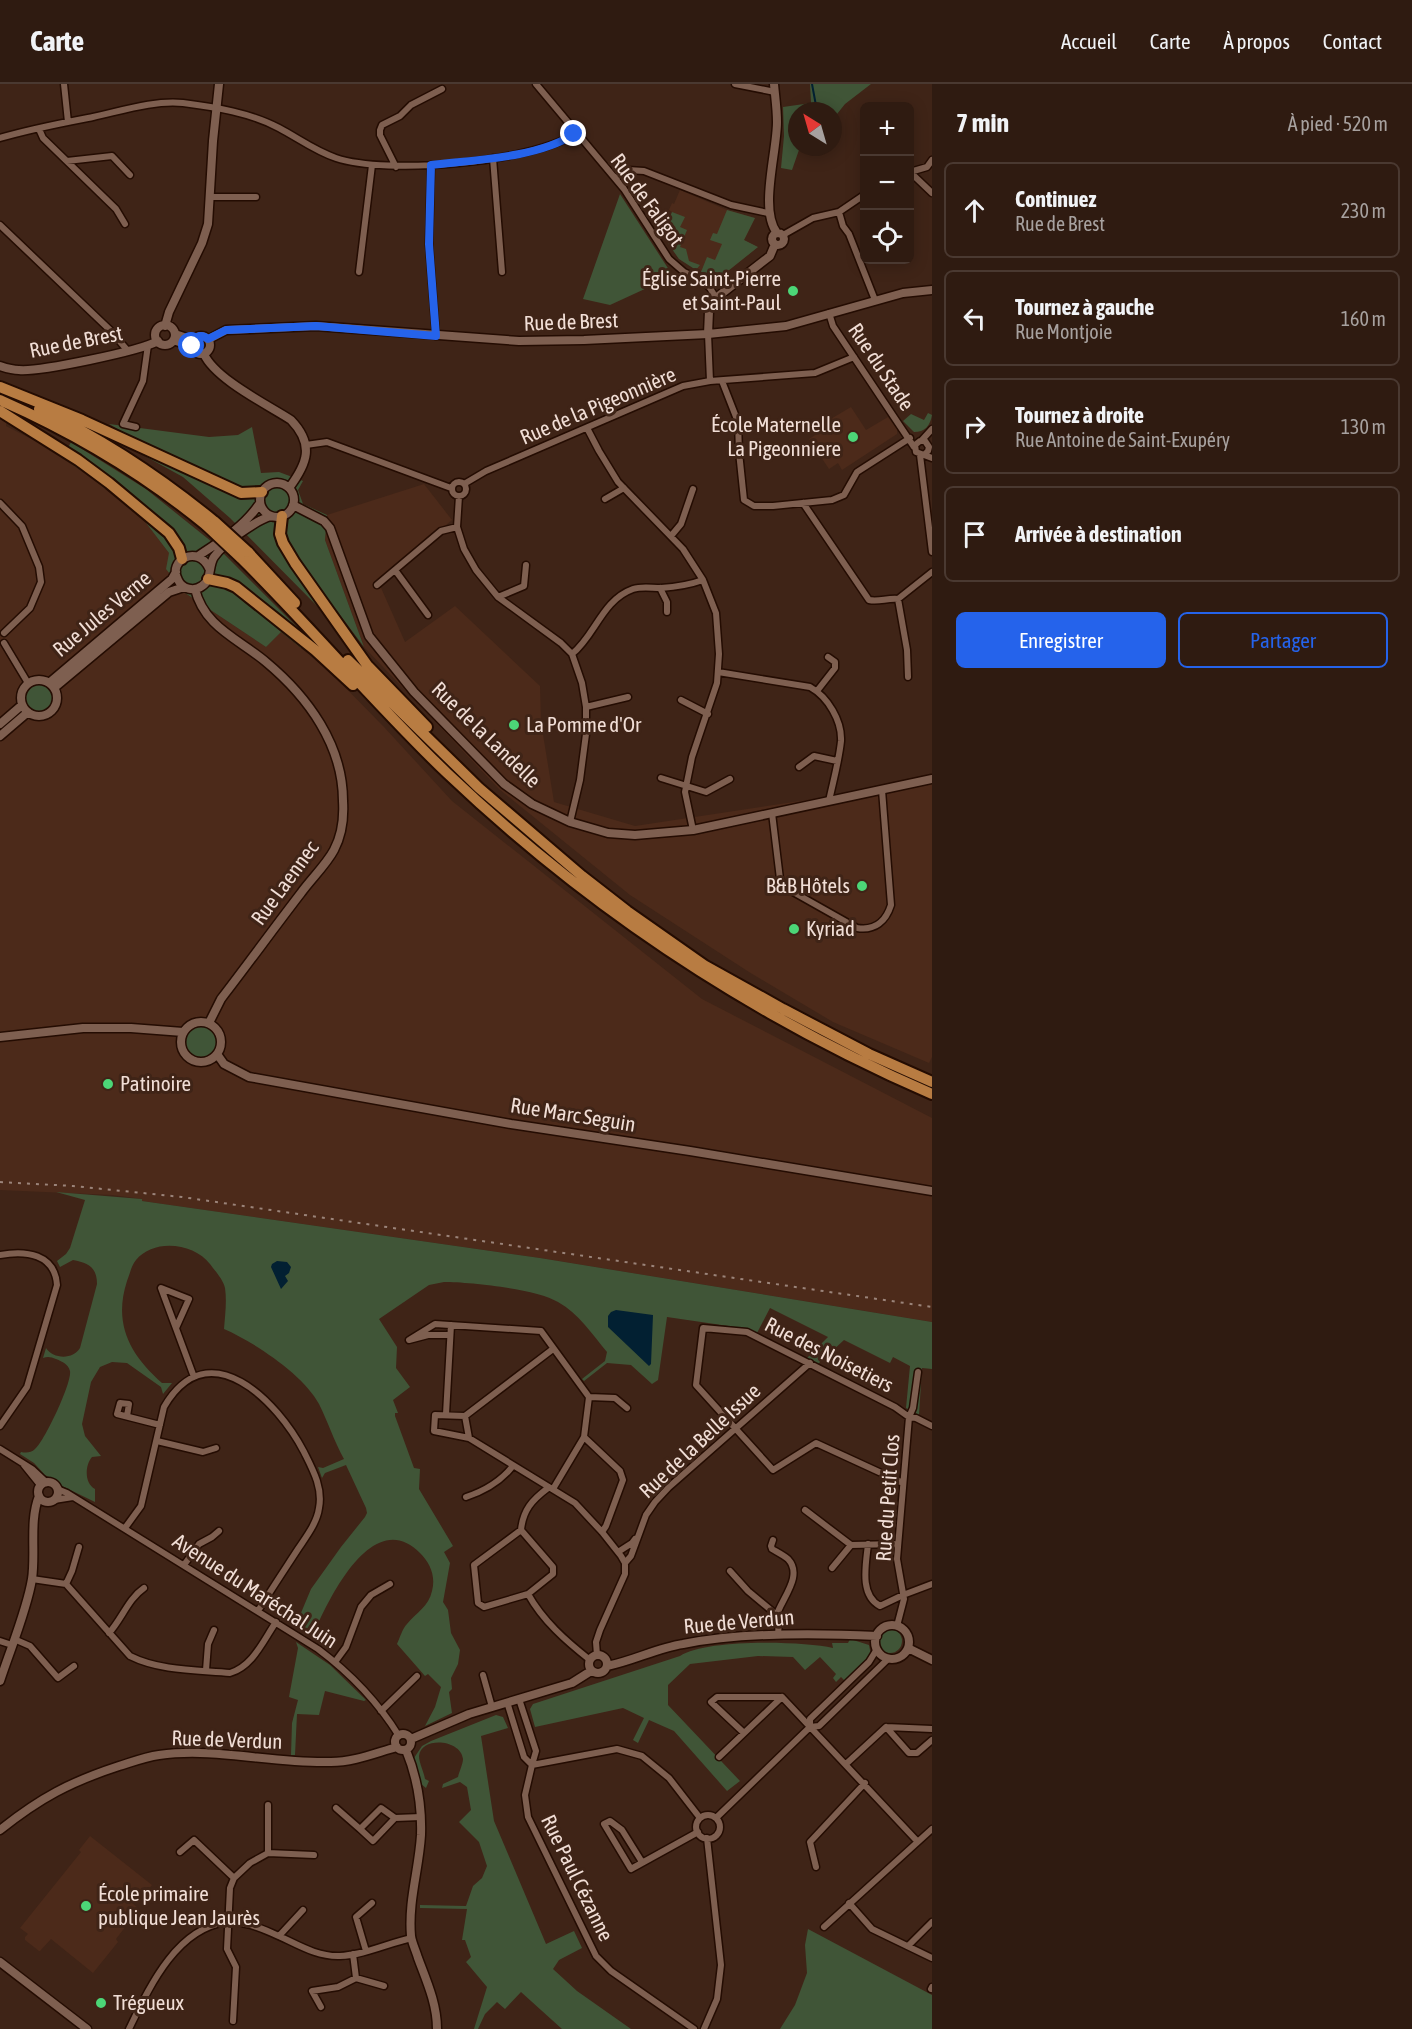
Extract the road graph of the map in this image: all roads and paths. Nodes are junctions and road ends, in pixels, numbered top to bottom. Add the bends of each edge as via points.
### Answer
1 (64, 84) edge
2 (219, 84) edge
3 (536, 84) edge
4 (735, 84) edge
5 (774, 88) edge
6 (442, 89) dead end
7 (212, 108) junction
8 (68, 122) junction
9 (39, 129) junction
10 (576, 133) junction
11 (0, 138) edge
12 (493, 158) junction
13 (932, 160) edge
14 (67, 161) junction
15 (372, 165) junction
16 (431, 165) junction
17 (396, 167) junction
18 (914, 171) edge
19 (130, 175) dead end
20 (914, 176) edge
21 (615, 178) junction
22 (932, 193) edge
23 (211, 197) junction
24 (256, 198) dead end
25 (860, 198) edge
26 (839, 212) junction
27 (768, 213) junction
28 (125, 224) dead end
29 (0, 225) edge
30 (780, 234) junction
31 (359, 272) dead end
32 (502, 272) dead end
33 (932, 290) edge
34 (716, 298) junction
35 (875, 300) junction
36 (829, 313) junction
37 (165, 326) junction
38 (708, 333) junction
39 (436, 336) junction
40 (174, 337) junction
41 (208, 339) junction
42 (158, 341) junction
43 (192, 343) junction
44 (148, 345) junction
45 (128, 351) junction
46 (204, 354) junction
47 (854, 357) junction
48 (0, 366) edge
49 (710, 381) junction
50 (722, 381) junction
51 (0, 390) edge
52 (0, 400) edge
53 (0, 411) edge
54 (0, 417) edge
55 (136, 427) dead end
56 (587, 428) junction
57 (932, 431) edge
58 (910, 438) junction
59 (50, 442) junction
60 (924, 445) edge
61 (306, 446) junction
62 (922, 455) junction
63 (932, 458) edge
64 (465, 484) junction
65 (289, 488) junction
66 (451, 488) junction
67 (624, 488) junction
68 (693, 489) dead end
69 (459, 496) junction
70 (261, 497) junction
71 (605, 499) dead end
72 (0, 503) edge
73 (803, 503) junction
74 (293, 506) junction
75 (276, 516) junction
76 (211, 524) junction
77 (457, 527) junction
78 (671, 536) junction
79 (932, 552) edge
80 (244, 555) junction
81 (198, 556) junction
82 (182, 559) junction
83 (526, 566) dead end
84 (395, 570) junction
85 (176, 572) junction
86 (932, 572) edge
87 (208, 574) junction
88 (703, 580) junction
89 (377, 585) dead end
90 (184, 587) junction
91 (660, 588) junction
92 (195, 589) junction
93 (498, 597) junction
94 (898, 599) junction
95 (666, 612) dead end
96 (428, 615) dead end
97 (2, 633) edge
98 (2, 644) edge
99 (572, 654) junction
100 (828, 657) dead end
101 (718, 672) junction
102 (908, 677) dead end
103 (28, 683) junction
104 (51, 685) junction
105 (817, 690) junction
106 (628, 697) dead end
107 (375, 700) junction
108 (681, 700) dead end
109 (586, 707) junction
110 (25, 709) junction
111 (708, 714) junction
112 (0, 724) edge
113 (0, 736) edge
114 (837, 761) junction
115 (799, 767) dead end
116 (661, 778) dead end
117 (730, 779) dead end
118 (932, 779) edge
119 (686, 786) junction
120 (882, 790) junction
121 (829, 801) junction
122 (772, 813) junction
123 (570, 822) junction
124 (693, 830) junction
125 (572, 867) junction
126 (209, 1023) junction
127 (183, 1032) junction
128 (0, 1037) edge
129 (217, 1054) junction
130 (932, 1082) edge
131 (932, 1094) edge
132 (932, 1191) edge
133 (0, 1255) edge
134 (451, 1324) junction
135 (176, 1328) junction
136 (450, 1335) junction
137 (553, 1349) junction
138 (810, 1363) junction
139 (918, 1372) dead end
140 (194, 1377) junction
141 (589, 1396) junction
142 (627, 1408) dead end
143 (446, 1414) junction
144 (127, 1416) dead end
145 (465, 1416) junction
146 (909, 1417) junction
147 (160, 1425) junction
148 (0, 1426) edge
149 (932, 1426) edge
150 (734, 1429) junction
151 (584, 1437) junction
152 (469, 1438) junction
153 (157, 1441) junction
154 (216, 1448) dead end
155 (0, 1449) edge
156 (512, 1467) junction
157 (903, 1483) junction
158 (44, 1484) junction
159 (57, 1489) junction
160 (551, 1489) junction
161 (74, 1497) junction
162 (466, 1497) dead end
163 (41, 1498) junction
164 (54, 1500) junction
165 (805, 1510) dead end
166 (125, 1528) junction
167 (521, 1530) junction
168 (219, 1531) dead end
169 (602, 1532) junction
170 (640, 1532) junction
171 (773, 1540) dead end
172 (868, 1544) junction
173 (898, 1544) junction
174 (851, 1545) junction
175 (79, 1547) dead end
176 (618, 1552) junction
177 (625, 1563) junction
178 (184, 1565) junction
179 (832, 1568) dead end
180 (730, 1571) dead end
181 (32, 1579) junction
182 (66, 1584) junction
183 (390, 1584) dead end
184 (932, 1584) edge
185 (144, 1588) dead end
186 (528, 1594) junction
187 (903, 1595) junction
188 (258, 1611) junction
189 (776, 1617) junction
190 (276, 1622) junction
191 (897, 1626) junction
192 (214, 1630) dead end
193 (109, 1633) junction
194 (778, 1635) junction
195 (877, 1636) junction
196 (0, 1641) edge
197 (13, 1642) junction
198 (908, 1648) junction
199 (877, 1649) junction
200 (593, 1658) junction
201 (889, 1658) junction
202 (932, 1660) edge
203 (335, 1662) junction
204 (74, 1666) dead end
205 (607, 1666) junction
206 (206, 1670) junction
207 (591, 1671) junction
208 (483, 1675) dead end
209 (417, 1676) dead end
210 (0, 1681) edge
211 (782, 1697) junction
212 (519, 1699) junction
213 (507, 1702) junction
214 (492, 1707) junction
215 (381, 1711) junction
216 (810, 1727) junction
217 (886, 1727) junction
218 (932, 1729) edge
219 (744, 1733) junction
220 (399, 1736) junction
221 (411, 1739) junction
222 (932, 1740) edge
223 (402, 1748) junction
224 (719, 1757) dead end
225 (846, 1764) junction
226 (532, 1765) junction
227 (865, 1783) junction
228 (268, 1805) dead end
229 (336, 1808) dead end
230 (421, 1817) junction
231 (395, 1818) junction
232 (700, 1818) junction
233 (716, 1818) junction
234 (360, 1829) junction
235 (932, 1829) edge
236 (0, 1830) edge
237 (698, 1832) junction
238 (707, 1838) junction
239 (917, 1841) junction
240 (180, 1852) dead end
241 (268, 1853) junction
242 (314, 1855) dead end
243 (642, 1862) junction
244 (816, 1867) dead end
245 (234, 1878) junction
246 (372, 1903) dead end
247 (849, 1903) junction
248 (303, 1910) dead end
249 (228, 1922) junction
250 (932, 1922) edge
251 (824, 1927) dead end
252 (279, 1936) junction
253 (411, 1938) junction
254 (908, 1946) junction
255 (366, 1951) junction
256 (353, 1954) junction
257 (932, 1958) edge
258 (0, 1962) edge
259 (356, 1978) junction
260 (384, 1986) dead end
261 (321, 2007) dead end
262 (233, 2021) dead end
263 (87, 2029) edge
264 (129, 2029) edge
265 (437, 2029) edge
266 (694, 2029) edge
267 (704, 2029) edge

1 - 8 street
2 - 7 street
3 - 10 street, Rue de Faligot
4 - 5 street
5 - 27 street via 777,122
6 - 17 street via 382,125 380,135
7 - 8 street via 180,102 156,104
7 - 15 street via 262,120 335,158
7 - 23 street
8 - 9 street
9 - 11 street
9 - 14 street
10 - 12 street via 529,152
10 - 21 street, Rue de Faligot
12 - 16 street
12 - 32 street
13 - 18 street via 927,167
14 - 19 street via 112,156
14 - 28 street via 116,209
15 - 17 street
15 - 31 street
16 - 17 street
16 - 39 street via 429,244
20 - 22 street
21 - 27 street via 628,170 644,171 731,205
21 - 34 street, Rue de Faligot via 669,259 710,288
23 - 24 street
23 - 37 street via 205,235
25 - 26 street
26 - 30 street via 813,218
26 - 35 street
27 - 30 street via 772,227
29 - 45 street
30 - 34 street via 772,237 775,244 770,256
33 - 35 street, Rue de Brest via 903,292
34 - 38 street via 709,311
35 - 36 street, Rue de Brest
36 - 38 street, Rue de Brest via 786,326
36 - 47 street, Rue du Stade
37 - 40 street via 171,327
37 - 42 street via 156,332
38 - 39 street, Rue de Brest via 554,342
38 - 49 street
39 - 41 street, Rue de Brest via 316,326 222,331
40 - 42 street via 166,345
40 - 43 street
41 - 43 street via 201,336
41 - 46 street via 210,348
42 - 44 street, Rue de Brest
43 - 46 street via 196,353
44 - 45 street, Rue de Brest
44 - 55 street via 142,381 123,424
45 - 48 street, Rue de Brest via 40,369
46 - 61 street via 228,379 291,420
47 - 50 street, Rue de la Pigeonnière via 815,373
47 - 58 street, Rue du Stade
49 - 50 street, Rue de la Pigeonnière
49 - 56 street, Rue de la Pigeonnière via 683,386
50 - 73 street via 738,422 744,500 754,506
51 - 70 highway via 81,420 241,493
51 - 76 highway via 105,443 157,476
52 - 76 highway via 119,461
53 - 59 highway
54 - 59 street
56 - 64 street, Rue de la Pigeonnière via 486,471
56 - 67 street
57 - 60 street
58 - 60 street, Rue du Stade
58 - 73 street via 857,472 844,495
59 - 82 highway via 109,483 169,533
60 - 62 street
60 - 62 street, Rue du Stade via 916,452
61 - 65 street via 303,468
61 - 66 street via 327,442
62 - 63 street
62 - 79 street
64 - 66 street via 456,482
64 - 69 street via 465,492
65 - 70 street via 275,483
65 - 74 street via 294,496
66 - 69 street
67 - 71 street
67 - 78 street
68 - 78 street via 681,524
69 - 77 street
70 - 75 street via 262,508
70 - 81 street via 252,516
72 - 97 street via 22,526 41,582 30,608
73 - 94 street via 869,600
74 - 75 street
74 - 123 street, Rue de la Landelle via 330,528 369,636 414,692 504,784 532,804
75 - 87 street via 255,522 219,551
75 - 125 highway via 287,552 367,665 454,757
76 - 80 highway, bridge
77 - 84 street via 441,531
77 - 93 street via 476,570
78 - 88 street
80 - 107 highway
80 - 125 highway via 470,779
81 - 82 street
81 - 87 street
82 - 85 street
83 - 93 street via 524,586
84 - 89 street
84 - 96 street
85 - 90 street
85 - 104 street, Rue Jules Verne
86 - 94 street
87 - 92 street via 205,584
87 - 107 highway via 236,588 315,650 358,691
88 - 91 street via 688,586
88 - 101 street via 716,613
90 - 92 street
90 - 104 street, Rue Jules Verne via 169,592
91 - 95 street via 667,602
91 - 99 street via 632,589 621,596
92 - 126 street, Rue Laennec via 198,603 210,620 295,688 317,717 340,768 344,820 334,850 221,999
93 - 99 street
94 - 102 street
97 - 98 street via 6,639
98 - 103 street
99 - 109 street
100 - 105 street via 835,662 835,668
101 - 105 street
101 - 111 street
103 - 104 street via 38,680
103 - 110 street via 21,696
104 - 110 street via 57,697 52,710 38,716
105 - 114 street via 837,721 841,740
106 - 109 street
107 - 131 highway via 479,803 639,931 782,1021
108 - 111 street
109 - 123 street via 584,759
110 - 112 street
110 - 113 street
111 - 119 street
114 - 115 street via 814,756
114 - 121 street
116 - 119 street
117 - 119 street via 706,792
118 - 120 street, Rue de la Landelle
119 - 124 street
120 - 121 street, Rue de la Landelle
120 - 122 street via 891,904 884,920 867,929 857,928 786,888 780,879
121 - 122 street, Rue de la Landelle
122 - 124 street, Rue de la Landelle
123 - 124 street, Rue de la Landelle via 608,833 635,835
125 - 130 highway via 704,965 869,1054
126 - 127 street via 197,1022
126 - 129 street via 221,1036
127 - 128 street via 83,1028
127 - 129 street via 183,1052 193,1060 206,1061
129 - 132 street, Rue Marc Seguin via 224,1064 249,1077 511,1124
133 - 148 street via 39,1256 57,1276 27,1387
134 - 136 street
134 - 136 street via 435,1324 409,1340
134 - 137 street via 541,1331
135 - 135 street via 189,1299 161,1288 172,1318
135 - 140 street
136 - 143 street
137 - 141 street
137 - 145 street
138 - 146 street, Rue des Noisetiers
138 - 150 street, Rue de la Belle Issue
138 - 150 street, Rue des Noisetiers via 747,1332 703,1328 696,1385
139 - 146 street, Rue du Petit Clos
140 - 147 street via 171,1395
140 - 188 street via 209,1373 228,1375 265,1399 295,1436 320,1492 319,1510 312,1526
141 - 142 street via 615,1398
141 - 151 street
143 - 145 street
143 - 152 street via 435,1415 434,1431
144 - 147 street
145 - 152 street
146 - 149 street, Rue des Noisetiers
146 - 157 street, Rue du Petit Clos
147 - 153 street
150 - 157 street via 772,1470 816,1443
150 - 170 street, Rue de la Belle Issue via 655,1502
151 - 160 street
151 - 169 street via 620,1471 623,1480
152 - 156 street
153 - 154 street via 203,1452
153 - 166 street via 141,1506
155 - 158 street via 32,1469
156 - 160 street
156 - 162 street via 484,1491
157 - 173 street, Rue du Petit Clos
158 - 159 street via 53,1484
158 - 163 street via 39,1491
159 - 161 street, Avenue du Maréchal Juin
159 - 164 street
160 - 167 street via 530,1503
160 - 169 street via 575,1503
161 - 164 street
161 - 166 street, Avenue du Maréchal Juin
163 - 164 street
163 - 181 street via 34,1513
165 - 174 street
166 - 178 street, Avenue du Maréchal Juin
167 - 186 street via 554,1570
167 - 186 street via 474,1565 478,1603 484,1607
168 - 178 street via 199,1544
169 - 176 street
170 - 176 street via 632,1544
170 - 177 street, Rue de la Belle Issue
171 - 189 street via 772,1549 795,1570
172 - 173 street
172 - 174 street
172 - 187 street via 867,1590 874,1603 880,1606
173 - 187 street, Rue du Petit Clos via 897,1567
174 - 179 street
175 - 182 street
176 - 177 street
177 - 200 street, Rue de la Belle Issue via 625,1574 600,1630
178 - 188 street, Avenue du Maréchal Juin
180 - 189 street
181 - 182 street
181 - 197 street
182 - 193 street
183 - 203 street via 370,1595 361,1607 346,1647
184 - 187 street
185 - 193 street
186 - 200 street via 544,1619 569,1644
187 - 191 street, Rue du Petit Clos
188 - 190 street, Avenue du Maréchal Juin
189 - 194 street
190 - 203 street, Avenue du Maréchal Juin
190 - 206 street via 240,1670
191 - 195 street via 887,1626
191 - 198 street via 906,1632
192 - 206 street via 208,1644
193 - 206 street via 130,1656 144,1663
194 - 195 street, Rue de Verdun
194 - 205 street, Rue de Verdun via 679,1644
195 - 199 street
196 - 197 street
197 - 204 street via 30,1646 58,1678
197 - 210 street
198 - 201 street via 902,1655
198 - 202 street
199 - 201 street
199 - 216 street via 869,1662 810,1719
200 - 205 street via 605,1658
200 - 207 street
201 - 216 street via 819,1726
203 - 215 street, Avenue du Maréchal Juin
205 - 207 street via 602,1673
207 - 212 street via 572,1683
208 - 214 street
209 - 215 street
211 - 216 street
211 - 219 street
211 - 219 street via 717,1697 711,1702
212 - 213 street
212 - 226 street, Rue Paul Cézanne via 536,1751
213 - 214 street
213 - 226 street via 524,1757
214 - 221 street
215 - 220 street, Avenue du Maréchal Juin
216 - 225 street
216 - 233 street
217 - 218 street
217 - 222 street via 909,1753 918,1753
217 - 225 street
219 - 224 street
220 - 221 street via 406,1734
220 - 223 street via 396,1742
221 - 223 street via 411,1744
223 - 230 street via 418,1785
223 - 236 street, Rue de Verdun via 331,1762 159,1755 61,1788
225 - 227 street
226 - 232 street via 617,1749 642,1756 669,1778
226 - 266 street, Rue Paul Cézanne via 525,1795 528,1817 596,1956 611,1971
227 - 239 street
227 - 244 street via 810,1842
228 - 241 street
229 - 234 street
230 - 231 street
230 - 253 street via 410,1906
231 - 234 street via 381,1808
231 - 234 street via 373,1841
232 - 233 street
232 - 237 street
233 - 238 street via 719,1833 713,1839
235 - 239 street
237 - 238 street
237 - 243 street
238 - 267 street via 721,1965 717,1999
239 - 247 street
240 - 245 street via 194,1840
241 - 242 street
241 - 245 street
243 - 243 street via 631,1869 604,1824 610,1821 622,1830
245 - 249 street
246 - 255 street via 356,1917
247 - 251 street
247 - 254 street via 872,1929
248 - 252 street
249 - 252 street via 256,1926
249 - 262 street via 227,1949 236,1967
249 - 264 street via 212,1926 183,1944 142,2001
250 - 254 street
252 - 256 street via 319,1954
253 - 255 street
253 - 265 street via 433,1997
254 - 257 street
255 - 256 street
256 - 259 street
258 - 263 street
259 - 260 street
259 - 261 street via 338,1987 312,1991

